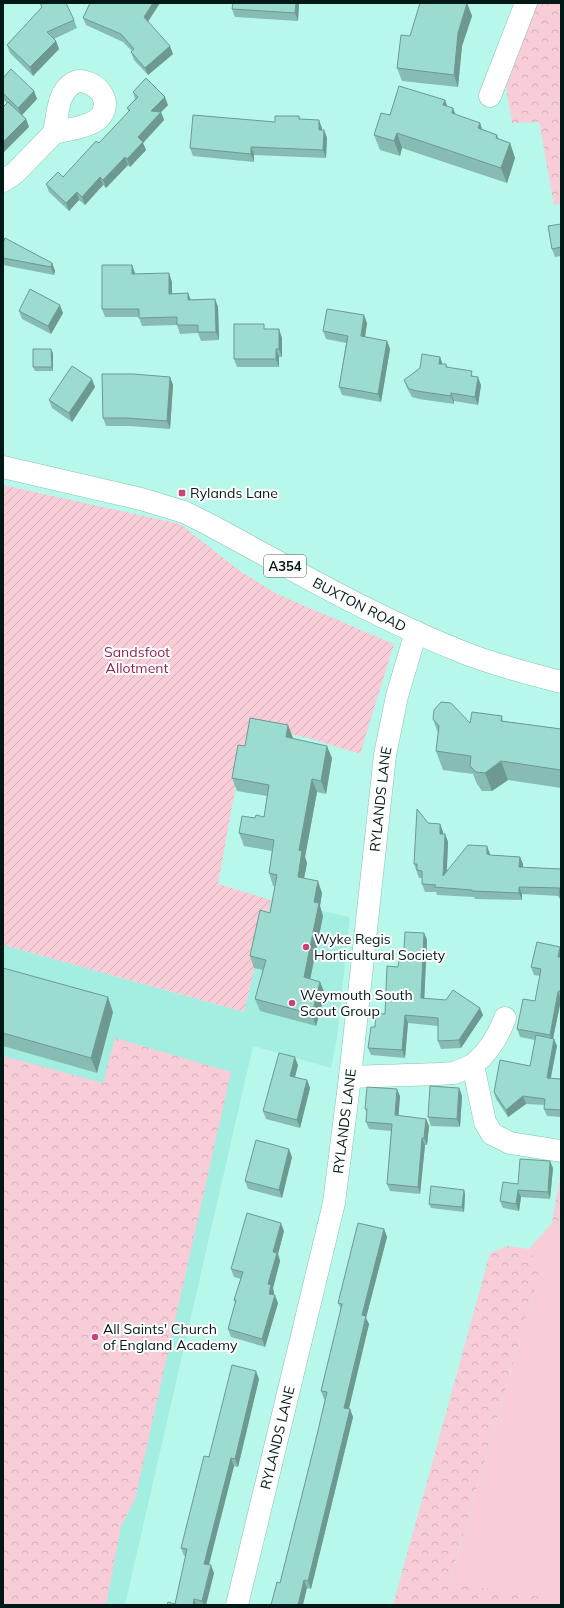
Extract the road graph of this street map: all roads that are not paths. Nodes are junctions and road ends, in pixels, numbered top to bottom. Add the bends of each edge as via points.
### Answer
1 (526, 3) edge
2 (490, 96) dead end
3 (54, 133) dead end
4 (3, 182) edge
5 (3, 467) edge
6 (416, 632) junction
7 (561, 682) edge
8 (505, 1018) dead end
9 (473, 1065) junction
10 (350, 1077) junction
11 (561, 1150) edge
12 (237, 1605) edge

1 - 2 main road
3 - 4 main road
5 - 6 main road, BUXTON ROAD / A354 via 141,499 184,512 349,601
6 - 7 main road, BUXTON ROAD / A354 via 464,653
6 - 10 main road, RYLANDS LANE via 397,696 385,755
8 - 9 main road via 490,1049
9 - 10 main road via 454,1073
9 - 11 main road via 485,1122 492,1134 510,1143
10 - 12 main road, RYLANDS LANE via 330,1223

